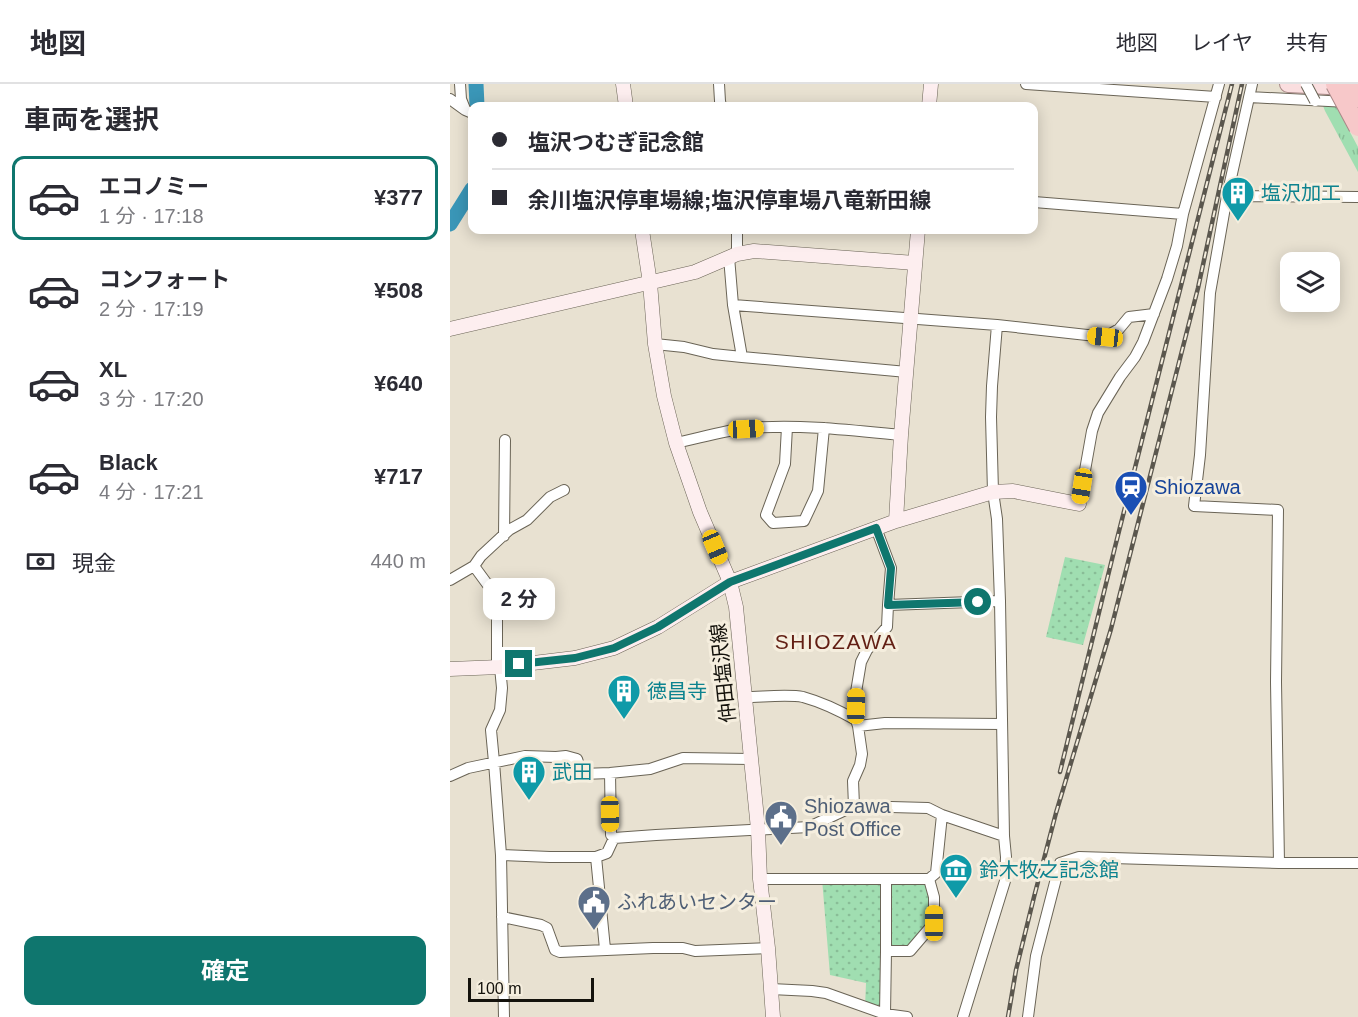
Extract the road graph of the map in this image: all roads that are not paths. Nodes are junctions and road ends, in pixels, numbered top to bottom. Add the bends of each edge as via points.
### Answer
1 (460, 84) edge
2 (623, 84) edge
3 (719, 84) edge
4 (931, 84) edge
5 (1026, 84) edge
6 (1219, 84) edge
7 (1252, 84) edge
8 (1288, 84) edge
9 (1306, 84) edge
10 (1335, 84) edge
11 (1350, 84) edge
12 (1358, 87) edge
13 (1215, 97) junction
14 (1249, 97) junction
15 (1358, 98) edge
16 (450, 99) edge
17 (1314, 100) junction
18 (625, 102) edge
19 (720, 102) edge
20 (929, 102) edge
21 (1358, 103) edge
22 (468, 110) edge
23 (468, 110) edge
24 (1358, 127) edge
25 (1227, 196) junction
26 (1358, 197) edge
27 (1038, 202) edge
28 (1183, 214) junction
29 (643, 234) edge
30 (736, 234) edge
31 (918, 234) edge
32 (733, 255) junction
33 (915, 264) junction
34 (650, 284) junction
35 (733, 305) junction
36 (1154, 314) junction
37 (912, 318) junction
38 (997, 325) junction
39 (450, 329) edge
40 (655, 344) junction
41 (742, 357) junction
42 (907, 372) junction
43 (787, 427) junction
44 (824, 428) junction
45 (901, 435) junction
46 (505, 440) dead end
47 (676, 443) junction
48 (564, 490) dead end
49 (993, 492) junction
50 (1079, 504) joint
51 (896, 521) junction
52 (876, 528) junction
53 (504, 536) junction
54 (474, 566) junction
55 (450, 580) edge
56 (730, 582) junction
57 (1000, 601) junction
58 (888, 605) junction
59 (498, 667) junction
60 (450, 669) edge
61 (745, 697) junction
62 (857, 723) junction
63 (1002, 724) junction
64 (751, 759) junction
65 (494, 762) junction
66 (610, 773) junction
67 (450, 776) edge
68 (854, 806) junction
69 (942, 814) junction
70 (758, 829) junction
71 (1004, 836) junction
72 (615, 838) junction
73 (501, 855) junction
74 (596, 857) junction
75 (1279, 862) junction
76 (1358, 863) edge
77 (760, 879) junction
78 (886, 879) junction
79 (929, 879) junction
80 (502, 917) junction
81 (768, 948) junction
82 (605, 949) junction
83 (886, 951) junction
84 (771, 989) junction
85 (890, 1015) edge
86 (504, 1017) edge
87 (773, 1017) edge
88 (907, 1017) edge
89 (963, 1017) edge
90 (1028, 1017) edge

1 - 22 street via 461,99
2 - 18 main road
3 - 19 street
4 - 20 main road
5 - 13 street
6 - 13 street
7 - 14 street
8 - 12 main road
9 - 17 street, bridge
10 - 24 highway, bridge
11 - 15 highway, bridge
13 - 28 street
14 - 17 street
14 - 25 street
16 - 23 street
17 - 21 street
25 - 26 street
25 - 75 street via 1210,293 1194,506 1278,510
27 - 28 street
28 - 36 street via 1177,246
29 - 34 main road, 仲田塩沢線
30 - 32 street
31 - 33 main road
32 - 33 main road via 754,251
32 - 34 main road via 695,272
32 - 35 street
33 - 37 main road
34 - 39 main road
34 - 40 main road, 仲田塩沢線
35 - 37 street
35 - 41 street
36 - 38 street via 1129,317 1105,337
36 - 50 street via 1139,349 1098,413
37 - 38 street
37 - 42 main road
38 - 49 street via 992,386
40 - 41 street
40 - 47 main road, 仲田塩沢線
41 - 42 street
42 - 45 main road
43 - 44 street
43 - 44 street via 785,464 766,515 773,523 804,521 818,491
43 - 47 street via 746,429
44 - 45 street
45 - 51 main road
46 - 53 street
47 - 56 main road, 仲田塩沢線
48 - 53 street
49 - 50 main road via 1013,491
49 - 51 main road
49 - 57 street
51 - 52 main road
52 - 56 main road
52 - 58 street via 891,568
53 - 54 street
54 - 55 street
54 - 59 street via 493,592
56 - 59 main road via 658,627 614,648 575,658
56 - 61 main road, 仲田塩沢線
57 - 58 street
57 - 63 street
58 - 62 street via 887,627 861,662 856,692
59 - 60 main road
59 - 65 street via 502,688 500,710 491,730
61 - 62 street via 801,697
61 - 64 main road, 仲田塩沢線
62 - 63 street
62 - 68 street via 862,754 853,781
63 - 71 street
64 - 66 street via 683,758 650,769
64 - 70 main road, 仲田塩沢線
65 - 66 street via 525,756 566,756 577,759 582,774
65 - 67 street
65 - 73 street
66 - 72 street via 611,835
68 - 69 street via 928,808
68 - 70 street via 809,827
69 - 71 street
69 - 79 street via 936,873
70 - 72 street
70 - 77 main road, 仲田塩沢線
71 - 89 street via 1005,881
72 - 74 street via 607,853
73 - 74 street
73 - 80 street
74 - 82 street
75 - 76 street
75 - 90 street via 1079,857 1060,863 1036,956
77 - 78 street
77 - 81 main road, 仲田塩沢線
78 - 79 street
78 - 83 street
79 - 83 street via 934,923 910,951
80 - 82 street via 547,928 555,950 560,952
80 - 86 street
81 - 82 street
81 - 84 main road, 仲田塩沢線
83 - 85 street
84 - 85 street via 826,993
84 - 87 main road, 仲田塩沢線
85 - 88 street

